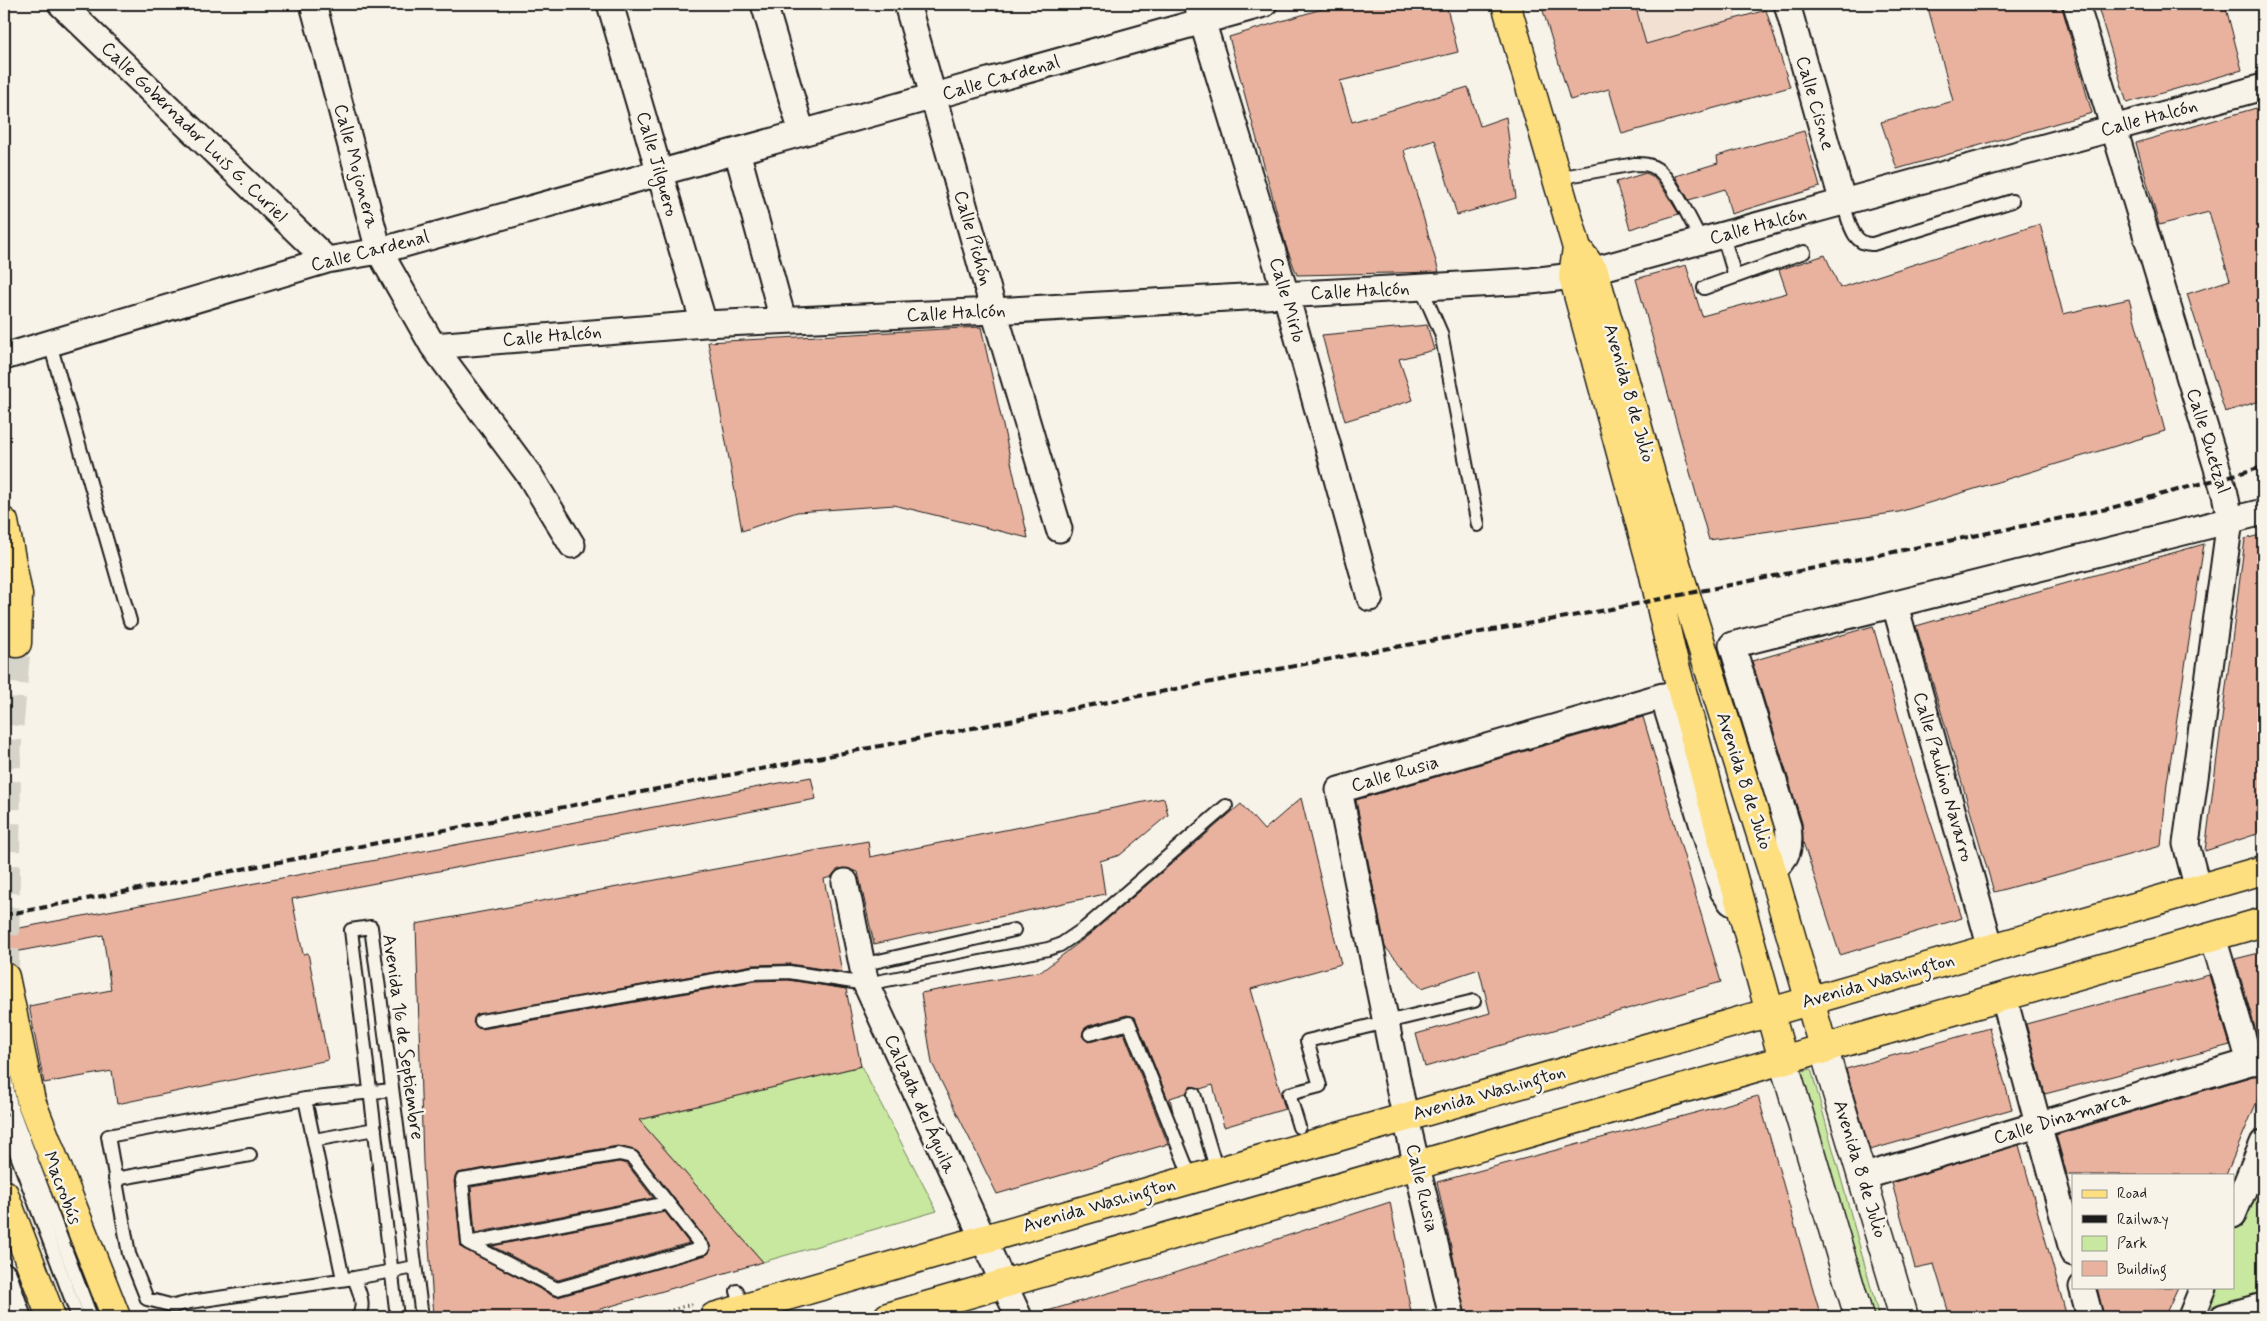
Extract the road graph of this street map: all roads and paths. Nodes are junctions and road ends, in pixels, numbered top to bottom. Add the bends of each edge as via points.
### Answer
1 (61, 4) edge
2 (313, 4) edge
3 (610, 4) edge
4 (764, 4) edge
5 (907, 4) edge
6 (1264, 4) edge
7 (1506, 4) edge
8 (1787, 4) edge
9 (2076, 4) edge
10 (1200, 12) edge
11 (2263, 87) edge
12 (933, 97) junction
13 (2113, 128) junction
14 (802, 133) junction
15 (737, 152) junction
16 (659, 174) junction
17 (1557, 178) junction
18 (2012, 201) dead end
19 (1843, 203) junction
20 (1712, 239) junction
21 (379, 251) junction
22 (1804, 252) dead end
23 (327, 260) junction
24 (1583, 273) junction
25 (1735, 276) junction
26 (1421, 287) junction
27 (1704, 288) dead end
28 (1286, 295) junction
29 (994, 312) junction
30 (783, 320) junction
31 (704, 324) junction
32 (50, 344) junction
33 (433, 346) junction
34 (4, 357) edge
35 (2263, 512) edge
36 (2230, 520) junction
37 (4, 522) edge
38 (1478, 525) dead end
39 (1059, 528) dead end
40 (572, 545) dead end
41 (1370, 598) dead end
42 (1895, 605) junction
43 (130, 621) dead end
44 (17, 644) tunnel mouth
45 (1226, 806) dead end
46 (1772, 870) junction
47 (2263, 870) edge
48 (845, 882) dead end
49 (2198, 889) junction
50 (1741, 907) junction
51 (2263, 922) edge
52 (1014, 930) dead end
53 (2213, 937) junction
54 (1991, 948) junction
55 (864, 975) junction
56 (5, 977) dead end
57 (2004, 998) junction
58 (1474, 1001) dead end
59 (1808, 1001) junction
60 (1770, 1013) junction
61 (481, 1021) dead end
62 (1386, 1022) junction
63 (1090, 1034) dead end
64 (1824, 1050) junction
65 (1783, 1060) junction
66 (2257, 1061) edge
67 (4, 1071) edge
68 (392, 1090) junction
69 (370, 1092) junction
70 (1194, 1094) dead end
71 (305, 1099) junction
72 (1406, 1117) junction
73 (4, 1122) edge
74 (2040, 1124) junction
75 (1298, 1127) dead end
76 (375, 1129) junction
77 (314, 1140) junction
78 (2263, 1143) edge
79 (250, 1154) dead end
80 (1417, 1166) junction
81 (1217, 1171) junction
82 (1862, 1177) junction
83 (1192, 1178) junction
84 (115, 1179) junction
85 (4, 1194) edge
86 (668, 1203) junction
87 (2234, 1213) edge
88 (981, 1239) junction
89 (468, 1243) junction
90 (2072, 1249) edge
91 (415, 1267) junction
92 (391, 1272) junction
93 (4, 1276) edge
94 (349, 1279) junction
95 (1004, 1284) junction
96 (2082, 1288) edge
97 (2203, 1288) edge
98 (2263, 1306) edge
99 (174, 1312) edge
100 (18, 1317) edge
101 (51, 1317) edge
102 (78, 1317) edge
103 (91, 1317) edge
104 (116, 1317) edge
105 (358, 1317) edge
106 (397, 1317) edge
107 (422, 1317) edge
108 (714, 1317) edge
109 (888, 1317) edge
110 (1019, 1317) edge
111 (1452, 1317) edge
112 (1859, 1317) edge
113 (1904, 1317) edge
114 (2090, 1317) edge
115 (2191, 1317) edge
116 (2223, 1317) edge

1 - 23 street, Calle Gobernador Luis G. Curiel
2 - 21 street, Calle Mojonera
3 - 16 street, Calle Jilguero
4 - 14 street
5 - 12 street, Calle Pichón
6 - 10 street, Calle Cardenal
7 - 17 main road, Avenida 8 de Julio
8 - 19 street, Calle Cisne
9 - 13 street, Calle Quetzal
10 - 12 street, Calle Cardenal
10 - 28 street, Calle Mirlo
11 - 13 street, Calle Halcón
12 - 14 street, Calle Cardenal
12 - 29 street, Calle Pichón
13 - 19 street, Calle Halcón
13 - 36 street, Calle Quetzal via 2225,494
14 - 15 street, Calle Cardenal
15 - 16 street, Calle Cardenal
15 - 30 street
16 - 21 street, Calle Cardenal
16 - 31 street, Calle Jilguero
17 - 20 lane via 1647,164 1666,178
17 - 24 main road, Avenida 8 de Julio
18 - 19 lane via 1865,245 1854,235
19 - 20 street, Calle Halcón
20 - 24 street, Calle Halcón
20 - 25 lane
21 - 23 street, Calle Cardenal
21 - 33 street, Calle Mojonera
22 - 25 lane
23 - 32 street, Calle Cardenal
24 - 26 street, Calle Halcón via 1531,281
24 - 46 main road, Avenida 8 de Julio
24 - 50 main road, Avenida 8 de Julio via 1671,651
25 - 27 lane
26 - 28 street, Calle Halcón
26 - 38 lane via 1440,332
28 - 29 street, Calle Halcón
28 - 41 street, Calle Mirlo
29 - 30 street, Calle Halcón
29 - 39 street, Calle Pichón
30 - 31 street, Calle Halcón
31 - 33 street, Calle Halcón
32 - 34 street, Calle Cardenal
32 - 43 lane
33 - 40 street via 530,476
35 - 36 street
36 - 42 street
36 - 49 street, Calle Quetzal via 2186,844
37 - 44 main road via 18,595
42 - 46 street via 1732,645 1790,841 1788,854
42 - 54 street, Calle Paulino Navarro
45 - 55 lane via 1085,928 1060,945
46 - 59 main road, Avenida 8 de Julio
47 - 49 main road, Avenida Washington
48 - 55 street, Calzada del Águila
49 - 54 main road, Avenida Washington
50 - 60 main road, Avenida 8 de Julio
50 - 62 street, Calle Rusia via 1731,902 1723,891 1663,696 1339,790
51 - 53 main road
52 - 55 lane
53 - 57 main road
53 - 66 street
54 - 59 main road, Avenida Washington
55 - 61 lane via 754,973
55 - 88 street, Calzada del Águila
56 - 104 main road via 31,1101
57 - 64 main road
57 - 74 street
58 - 62 lane
59 - 60 main road, Avenida Washington
59 - 64 main road, Avenida 8 de Julio
60 - 65 main road, Avenida 8 de Julio
60 - 72 main road, Avenida Washington
62 - 72 street, Calle Rusia
62 - 75 lane via 1307,1041 1320,1086 1289,1094
63 - 83 lane via 1129,1022
64 - 65 main road
64 - 82 street, Avenida 8 de Julio
65 - 80 main road
65 - 112 street, Avenida 8 de Julio
66 - 74 street, Calle Dinamarca
67 - 103 lane, Macrobús via 10,1106
68 - 69 lane
68 - 69 lane, Avenida 16 de Septiembre via 371,927 352,930
68 - 91 lane, Avenida 16 de Septiembre
69 - 71 lane
69 - 76 lane, Avenida 16 de Septiembre
70 - 81 lane
71 - 77 lane
71 - 84 lane via 108,1136
72 - 80 street, Calle Rusia
72 - 81 main road, Avenida Washington
73 - 102 lane, Macrobús
74 - 82 street, Calle Dinamarca
74 - 90 street
76 - 77 lane
76 - 92 lane, Avenida 16 de Septiembre
77 - 94 lane
78 - 87 street
79 - 84 lane
80 - 95 main road
80 - 111 street, Calle Rusia
81 - 83 main road, Avenida Washington
82 - 113 street, Avenida 8 de Julio
83 - 88 main road, Avenida Washington
84 - 99 lane via 129,1254 147,1298
85 - 101 main road
86 - 89 lane
86 - 89 lane via 632,1157 619,1154 462,1180
86 - 89 lane via 704,1248 557,1289
88 - 95 street, Calzada del Águila
88 - 108 main road, Avenida Washington via 739,1300
91 - 92 lane
91 - 107 lane, Avenida 16 de Septiembre
92 - 94 lane
92 - 106 lane, Avenida 16 de Septiembre
93 - 100 street
94 - 99 lane via 190,1302
94 - 105 lane via 362,1298
95 - 109 main road
95 - 110 street, Calzada del Águila
96 - 114 street
97 - 115 street
98 - 116 street

